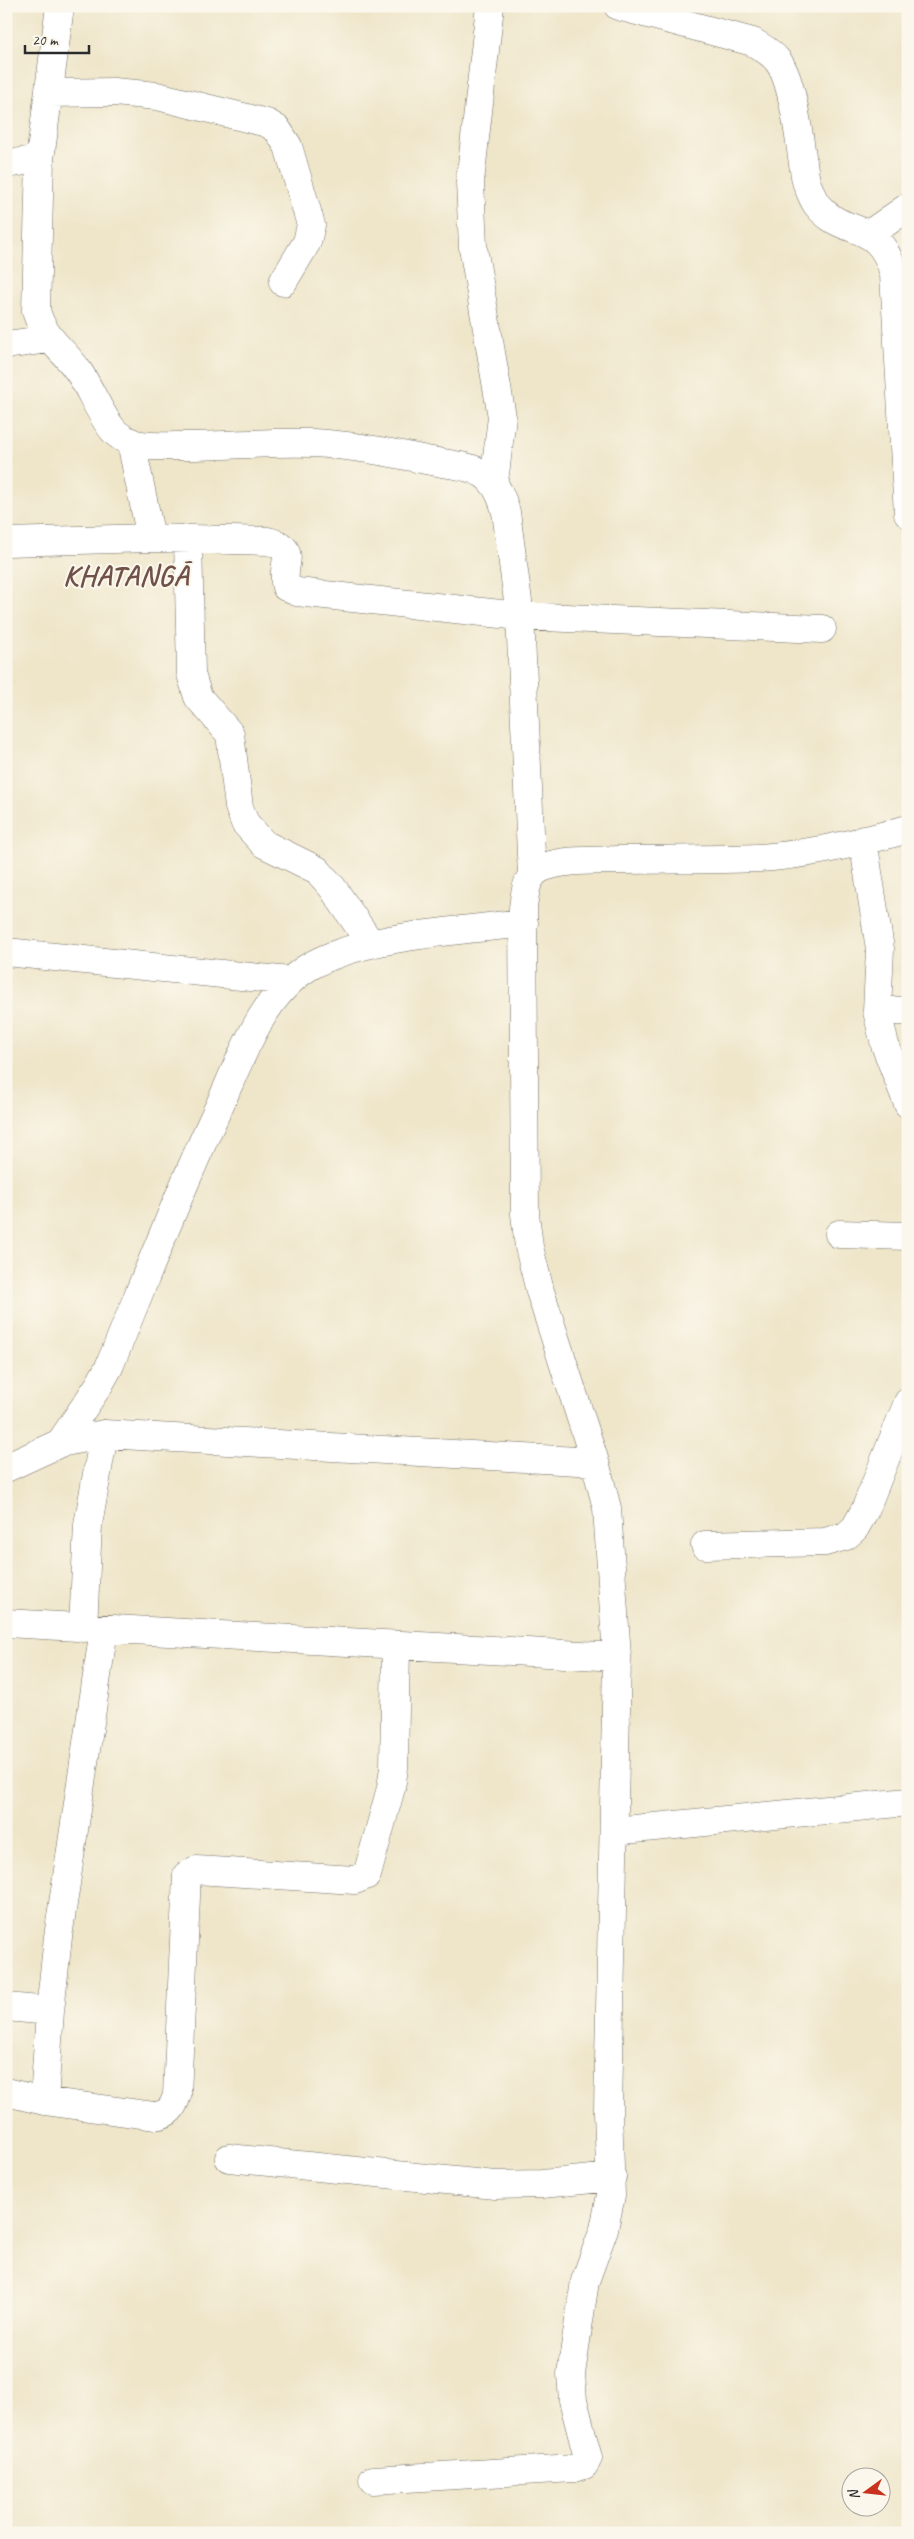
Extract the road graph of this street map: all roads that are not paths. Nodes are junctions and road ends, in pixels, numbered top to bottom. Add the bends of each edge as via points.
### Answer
1 (60, 6) edge
2 (490, 6) edge
3 (618, 6) edge
4 (49, 93) junction
5 (40, 159) junction
6 (6, 164) edge
7 (908, 207) edge
8 (868, 234) junction
9 (284, 282) dead end
10 (49, 340) junction
11 (6, 346) edge
12 (131, 442) junction
13 (494, 482) junction
14 (908, 514) edge
15 (151, 538) junction
16 (188, 539) junction
17 (6, 542) edge
18 (520, 616) junction
19 (822, 629) dead end
20 (908, 829) edge
21 (863, 840) junction
22 (532, 875) junction
23 (524, 922) junction
24 (371, 944) junction
25 (6, 952) edge
26 (290, 981) junction
27 (877, 1011) junction
28 (908, 1011) edge
29 (908, 1104) edge
30 (838, 1234) dead end
31 (908, 1236) edge
32 (908, 1402) edge
33 (104, 1434) junction
34 (60, 1443) junction
35 (595, 1462) junction
36 (6, 1468) edge
37 (705, 1545) dead end
38 (6, 1624) edge
39 (94, 1628) junction
40 (396, 1644) junction
41 (617, 1657) junction
42 (908, 1802) edge
43 (614, 1831) junction
44 (6, 2007) edge
45 (50, 2011) junction
46 (6, 2092) edge
47 (44, 2101) junction
48 (229, 2158) dead end
49 (612, 2177) junction
50 (373, 2480) dead end

1 - 4 street
2 - 13 street via 470,182 470,211 502,416
3 - 8 street via 753,42 769,52 779,62 790,90 811,194 824,212
4 - 5 street
4 - 9 street via 114,92 157,96 267,123 277,129 288,146 311,225 307,242
5 - 6 street
5 - 10 street via 36,311
7 - 8 street
8 - 14 street via 886,251 894,275
10 - 11 street
10 - 12 street via 77,369 115,433
12 - 13 street via 143,446 204,447 313,443 392,452 471,469 486,474
12 - 15 street
13 - 18 street via 506,512
15 - 16 street
15 - 17 street
16 - 18 street via 278,544 287,556 286,586 293,591
16 - 24 street via 191,674 198,697 230,734 239,806 246,823 264,844 317,870
18 - 19 street
18 - 22 street
20 - 21 street
21 - 22 street via 760,858 593,861 552,865
21 - 27 street via 880,949
22 - 23 street via 526,887
23 - 24 street
23 - 35 street via 525,1214 529,1247
24 - 26 street via 327,958
25 - 26 street
26 - 34 street via 250,1039 188,1174 109,1366
27 - 28 street
27 - 29 street via 885,1046
30 - 31 street
32 - 37 street via 865,1510 855,1528 846,1536 825,1542
33 - 34 street
33 - 35 street
33 - 39 street via 88,1525
34 - 36 street
35 - 41 street via 607,1508
38 - 39 street
39 - 40 street
39 - 45 street
40 - 41 street
40 - 47 street via 394,1768 367,1875 359,1880 349,1880 190,1871 186,1878 174,2106 170,2111 155,2116
41 - 43 street
42 - 43 street
43 - 49 street via 608,2111
44 - 45 street
45 - 47 street
46 - 47 street
48 - 49 street via 495,2185
49 - 50 street via 608,2212 580,2307 571,2374 587,2462 580,2468

